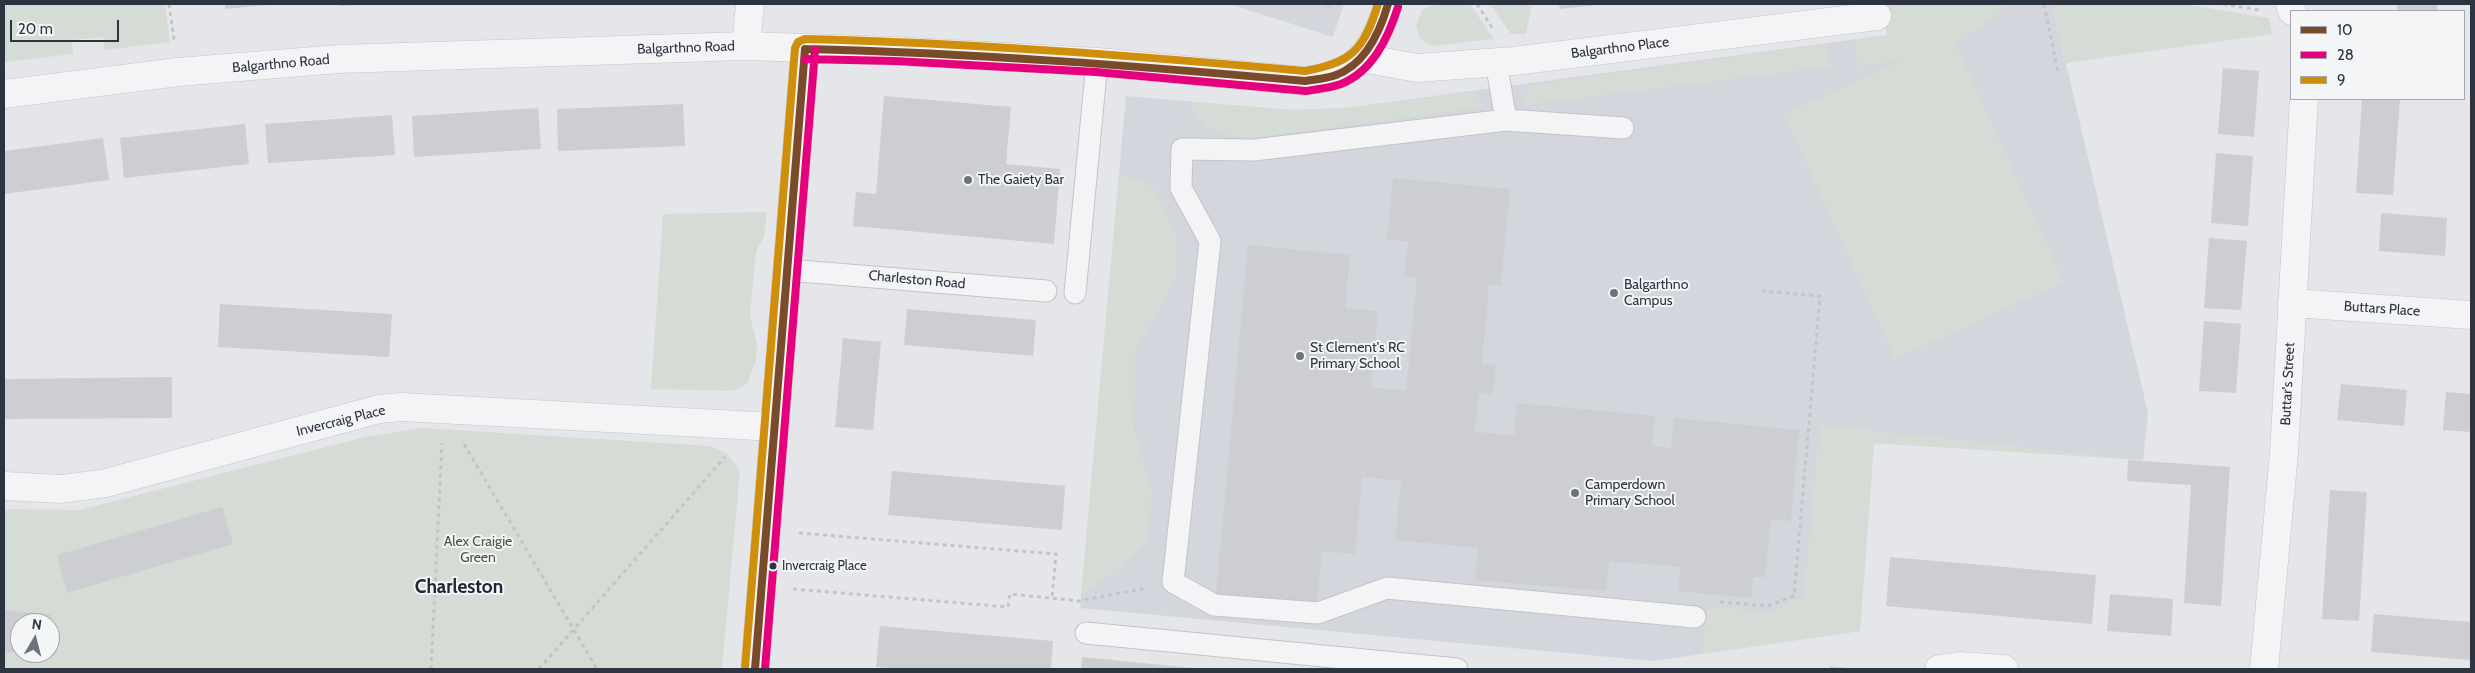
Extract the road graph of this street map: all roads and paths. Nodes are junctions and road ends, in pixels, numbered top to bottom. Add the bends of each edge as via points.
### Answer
1 (750, 4) edge
2 (1388, 4) edge
3 (2044, 4) edge
4 (1877, 16) dead end
5 (746, 46) junction
6 (805, 49) junction
7 (1362, 58) junction
8 (1098, 62) junction
9 (1496, 62) junction
10 (2058, 72) dead end
11 (4, 94) edge
12 (2304, 100) edge
13 (1506, 120) junction
14 (1623, 128) dead end
15 (787, 270) junction
16 (1046, 291) dead end
17 (1763, 291) dead end
18 (1075, 293) dead end
19 (2292, 303) junction
20 (2471, 315) edge
21 (444, 410) junction
22 (775, 427) junction
23 (727, 454) dead end
24 (4, 486) edge
25 (766, 531) junction
26 (1173, 582) junction
27 (761, 587) junction
28 (1052, 598) junction
29 (1695, 617) joint
30 (572, 629) junction
31 (1086, 633) dead end
32 (431, 669) edge
33 (540, 669) edge
34 (597, 669) edge
35 (755, 669) edge
36 (1457, 669) edge
37 (1939, 669) edge
38 (2004, 669) edge
39 (2264, 669) edge

1 - 5 street
2 - 7 street via 1383,22
3 - 10 path
4 - 9 street, Balgarthno Place
5 - 6 street, Balgarthno Road
5 - 11 street, Balgarthno Road via 339,60 178,72
6 - 8 street, Balgarthno Road
6 - 15 street
7 - 8 street, Balgarthno Road via 1337,75 1305,81
7 - 9 street, Balgarthno Place via 1417,68
8 - 18 lane
9 - 13 lane
12 - 19 street, Buttar's Street
13 - 14 lane
13 - 26 lane via 1254,150 1182,149 1181,188 1210,241
15 - 16 lane, Charleston Road
15 - 22 street
17 - 29 path via 1820,296 1794,596 1768,606 1707,601
19 - 20 street, Buttars Place
19 - 39 street, Buttar's Street via 2284,453
21 - 22 street, Invercraig Place
21 - 24 street, Invercraig Place via 379,409 106,483 62,489
21 - 30 path
21 - 32 path
22 - 25 street
23 - 30 path
25 - 27 street
25 - 28 path via 1056,554
26 - 28 path via 1080,601
26 - 29 lane via 1214,605 1318,613 1387,588
27 - 28 path via 1008,607 1010,594
27 - 35 street
30 - 33 path
30 - 34 path
31 - 36 lane
37 - 38 street via 1960,666

